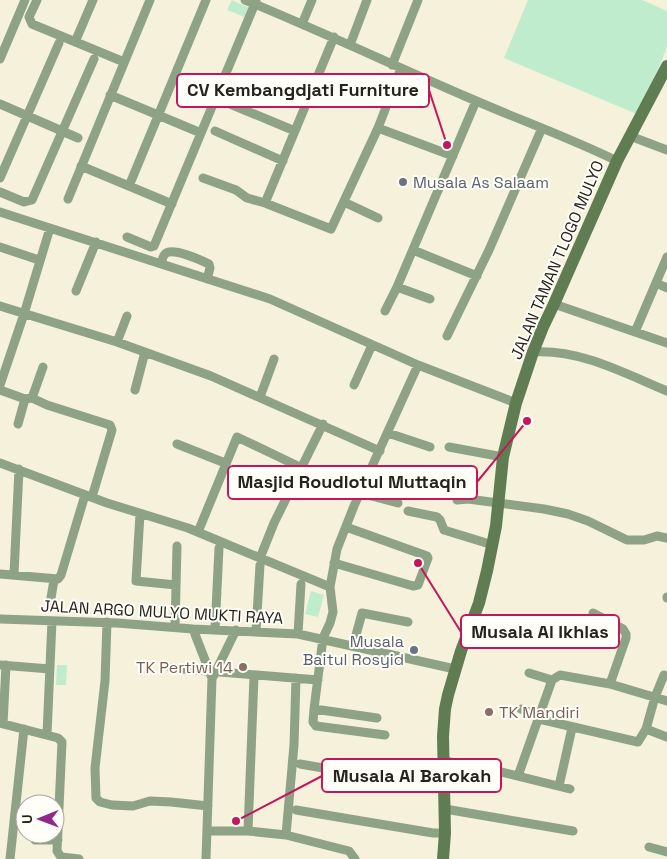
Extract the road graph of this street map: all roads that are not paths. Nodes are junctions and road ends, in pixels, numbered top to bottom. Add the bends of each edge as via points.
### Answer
1 (25, 0) edge
2 (37, 0) edge
3 (93, 0) edge
4 (150, 0) edge
5 (206, 0) edge
6 (245, 0) edge
7 (312, 0) edge
8 (367, 0) edge
9 (418, 0) edge
10 (255, 2) edge
11 (302, 24) junction
12 (334, 37) junction
13 (75, 42) junction
14 (59, 43) dead end
15 (350, 45) junction
16 (0, 59) edge
17 (94, 59) dead end
18 (124, 62) junction
19 (397, 66) junction
20 (667, 66) edge
21 (110, 95) junction
22 (476, 101) junction
23 (0, 104) edge
24 (230, 104) dead end
25 (159, 115) junction
26 (27, 116) junction
27 (378, 128) junction
28 (542, 128) junction
29 (62, 131) junction
30 (215, 131) dead end
31 (295, 131) junction
32 (201, 133) junction
33 (630, 136) junction
34 (78, 138) dead end
35 (667, 150) edge
36 (453, 156) junction
37 (282, 161) junction
38 (617, 161) junction
39 (81, 166) junction
40 (0, 178) edge
41 (203, 178) dead end
42 (129, 186) junction
43 (0, 192) edge
44 (68, 199) dead end
45 (344, 202) junction
46 (265, 203) junction
47 (172, 204) junction
48 (0, 212) edge
49 (378, 218) dead end
50 (50, 228) junction
51 (127, 237) dead end
52 (96, 242) junction
53 (0, 247) edge
54 (413, 250) junction
55 (667, 257) edge
56 (39, 260) junction
57 (162, 261) junction
58 (208, 274) junction
59 (477, 276) junction
60 (656, 283) junction
61 (397, 287) junction
62 (667, 288) edge
63 (76, 291) dead end
64 (430, 299) dead end
65 (554, 304) junction
66 (0, 306) edge
67 (385, 311) dead end
68 (24, 314) junction
69 (127, 316) dead end
70 (634, 332) junction
71 (448, 336) dead end
72 (117, 342) junction
73 (667, 344) edge
74 (372, 345) junction
75 (146, 352) junction
76 (533, 352) junction
77 (274, 359) dead end
78 (418, 364) junction
79 (43, 367) dead end
80 (2, 372) edge
81 (354, 385) dead end
82 (0, 386) edge
83 (0, 390) edge
84 (135, 390) dead end
85 (667, 391) edge
86 (260, 397) junction
87 (28, 398) junction
88 (516, 403) junction
89 (18, 424) dead end
90 (323, 424) junction
91 (388, 433) junction
92 (177, 444) dead end
93 (430, 447) dead end
94 (449, 447) dead end
95 (380, 451) junction
96 (503, 457) junction
97 (0, 463) edge
98 (225, 463) junction
99 (302, 468) junction
100 (19, 470) junction
101 (369, 476) junction
102 (400, 483) dead end
103 (360, 493) junction
104 (89, 496) junction
105 (457, 500) dead end
106 (398, 503) dead end
107 (498, 504) junction
108 (408, 511) dead end
109 (140, 514) junction
110 (346, 527) junction
111 (198, 532) junction
112 (667, 538) edge
113 (493, 545) junction
114 (177, 546) dead end
115 (219, 548) dead end
116 (260, 562) junction
117 (334, 563) junction
118 (0, 574) edge
119 (14, 574) junction
120 (54, 580) junction
121 (301, 584) dead end
122 (176, 585) junction
123 (330, 587) junction
124 (50, 604) dead end
125 (593, 613) dead end
126 (0, 619) edge
127 (52, 621) junction
128 (107, 622) junction
129 (408, 622) dead end
130 (175, 627) junction
131 (193, 629) junction
132 (215, 630) junction
133 (236, 630) junction
134 (256, 631) junction
135 (298, 634) junction
136 (323, 638) junction
137 (353, 646) junction
138 (3, 665) edge
139 (50, 668) junction
140 (171, 668) dead end
141 (455, 669) junction
142 (529, 673) dead end
143 (212, 674) junction
144 (664, 675) dead end
145 (254, 676) junction
146 (296, 678) junction
147 (318, 680) junction
148 (552, 680) junction
149 (610, 684) junction
150 (655, 697) junction
151 (667, 701) edge
152 (314, 709) junction
153 (522, 709) dead end
154 (377, 718) dead end
155 (539, 718) junction
156 (2, 723) edge
157 (572, 728) junction
158 (24, 729) junction
159 (646, 729) junction
160 (47, 734) junction
161 (385, 735) dead end
162 (667, 737) edge
163 (444, 761) junction
164 (300, 764) dead end
165 (518, 776) junction
166 (445, 786) junction
167 (559, 786) junction
168 (570, 789) dead end
169 (60, 794) edge
170 (208, 806) junction
171 (445, 809) junction
172 (296, 810) dead end
173 (207, 831) junction
174 (248, 831) junction
175 (574, 831) dead end
176 (445, 833) junction
177 (286, 835) junction
178 (58, 844) edge
179 (649, 847) dead end
180 (667, 852) edge
181 (10, 859) edge
182 (78, 859) edge
183 (206, 859) edge
184 (356, 859) edge
185 (443, 859) edge

1 - 16 street
2 - 13 street via 29,17 32,24
3 - 13 street
4 - 18 street
5 - 25 street
6 - 10 street
7 - 11 street
8 - 15 street
9 - 19 street
10 - 11 street
10 - 32 street
11 - 12 street
12 - 15 street
12 - 31 street
13 - 18 street
14 - 26 street
15 - 19 street
17 - 29 street
18 - 21 street
19 - 22 street
19 - 27 street
20 - 33 street, JALAN TAMAN TLOGO MULYO
21 - 25 street
21 - 39 street
22 - 28 street
22 - 36 street
23 - 26 street
24 - 31 street
25 - 32 street
25 - 42 street
26 - 29 street
26 - 40 street
27 - 36 street
27 - 45 street
28 - 38 street
28 - 59 street
29 - 34 street
29 - 43 street via 32,200 24,202
30 - 37 street
31 - 37 street
32 - 47 street
33 - 35 street
33 - 38 street, JALAN TAMAN TLOGO MULYO
36 - 54 street
37 - 46 street
38 - 65 street, JALAN TAMAN TLOGO MULYO
39 - 42 street
39 - 44 street
41 - 46 street
42 - 47 street
45 - 46 street via 331,229
45 - 49 street
47 - 51 street via 154,246
48 - 50 street
50 - 52 street
50 - 56 street
52 - 57 street
52 - 63 street
53 - 56 street
54 - 59 street
54 - 61 street
55 - 60 street
56 - 68 street
57 - 58 street
57 - 58 street via 168,252 176,252 207,263
58 - 74 street
59 - 71 street
60 - 62 street
60 - 70 street
61 - 64 street
61 - 67 street
65 - 70 street
65 - 76 street, JALAN TAMAN TLOGO MULYO
66 - 68 street
68 - 72 street
68 - 80 street
69 - 72 street
70 - 73 street
72 - 75 street
74 - 78 street
74 - 81 street
75 - 84 street
75 - 86 street
76 - 85 street via 550,351 601,363
76 - 88 street, JALAN TAMAN TLOGO MULYO
77 - 86 street
78 - 88 street
78 - 91 street
79 - 87 street
80 - 82 street
83 - 87 street
86 - 90 street
87 - 89 street
87 - 104 street via 112,428
88 - 96 street, JALAN TAMAN TLOGO MULYO
90 - 95 street
90 - 99 street
91 - 93 street
91 - 95 street
92 - 98 street
94 - 96 street
95 - 101 street
96 - 107 street, JALAN TAMAN TLOGO MULYO
97 - 100 street
98 - 99 street via 237,437
98 - 111 street
99 - 116 street via 274,523
100 - 104 street
100 - 119 street
101 - 102 street
101 - 103 street
103 - 106 street
103 - 110 street
104 - 109 street
104 - 120 street via 61,575
105 - 107 street
107 - 112 street via 568,514 627,540
107 - 113 street, JALAN TAMAN TLOGO MULYO
108 - 113 street via 436,517 444,530
109 - 111 street
109 - 122 street via 136,581
110 - 117 street
110 - 117 street via 427,556 421,581 413,586
111 - 116 street
113 - 141 street, JALAN TAMAN TLOGO MULYO via 479,603
114 - 122 street
115 - 132 street
116 - 123 street
116 - 134 street
117 - 123 street
118 - 119 street
119 - 120 street
120 - 124 street
121 - 135 street
122 - 130 street
123 - 136 street via 333,612
125 - 149 street via 623,629 626,634
126 - 127 street, JALAN ARGO MULYO MUKTI RAYA
127 - 128 street, JALAN ARGO MULYO MUKTI RAYA
127 - 139 street
128 - 130 street, JALAN ARGO MULYO MUKTI RAYA
128 - 170 street via 106,681 95,768 96,798 112,805 133,806 150,801
129 - 137 street via 362,613
130 - 131 street, JALAN ARGO MULYO MUKTI RAYA
131 - 132 street, JALAN ARGO MULYO MUKTI RAYA
131 - 143 street
132 - 133 street, JALAN ARGO MULYO MUKTI RAYA
133 - 134 street, JALAN ARGO MULYO MUKTI RAYA
133 - 143 street
134 - 135 street, JALAN ARGO MULYO MUKTI RAYA
135 - 136 street, JALAN ARGO MULYO MUKTI RAYA
136 - 137 street, JALAN ARGO MULYO MUKTI RAYA
136 - 147 street
137 - 141 street, JALAN ARGO MULYO MUKTI RAYA
138 - 139 street
138 - 156 street
139 - 160 street
140 - 143 street
141 - 163 street, JALAN TAMAN TLOGO MULYO via 445,709
142 - 148 street
143 - 145 street
143 - 170 street
144 - 150 street
145 - 146 street
145 - 174 street
146 - 147 street
146 - 177 street
147 - 152 street
148 - 149 street via 560,675
148 - 155 street
149 - 150 street
150 - 151 street
150 - 159 street
152 - 154 street
152 - 161 street via 313,722 316,726
153 - 155 street
155 - 157 street
155 - 165 street
156 - 158 street
157 - 159 street via 637,742
157 - 167 street
158 - 160 street
158 - 181 street
159 - 162 street
160 - 169 street via 62,742
163 - 165 street
163 - 166 street, JALAN TAMAN TLOGO MULYO
164 - 166 street
165 - 167 street
166 - 171 street, JALAN TAMAN TLOGO MULYO
167 - 168 street
170 - 173 street
171 - 175 street
171 - 176 street, JALAN TAMAN TLOGO MULYO
172 - 176 street
173 - 174 street
173 - 183 street
174 - 177 street
176 - 185 street, JALAN TAMAN TLOGO MULYO
177 - 184 street via 349,852
178 - 182 street via 58,856
179 - 180 street

